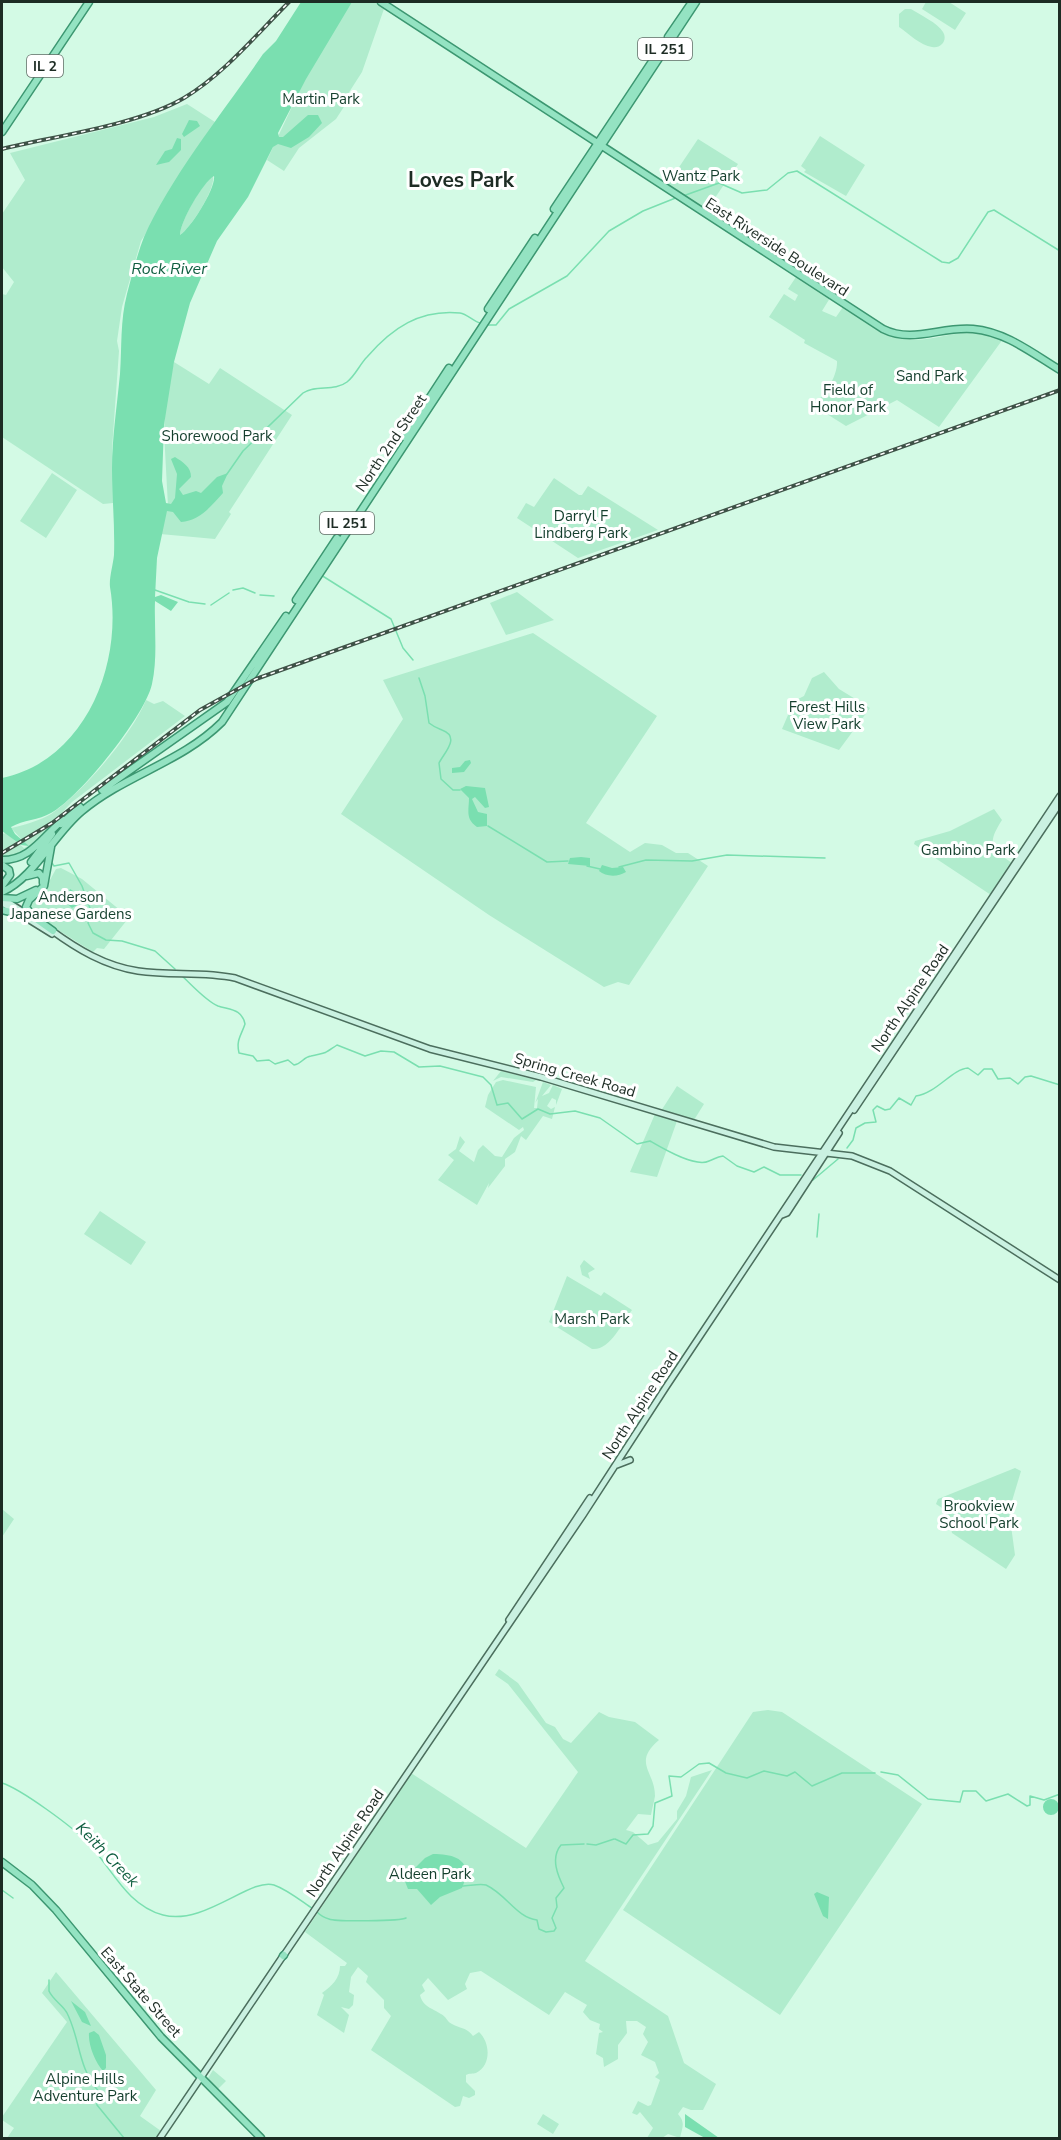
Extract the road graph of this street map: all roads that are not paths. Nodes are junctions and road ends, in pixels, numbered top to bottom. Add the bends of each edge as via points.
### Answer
1 (89, 2) edge
2 (381, 2) edge
3 (692, 2) edge
4 (696, 2) edge
5 (621, 113) junction
6 (2, 132) edge
7 (598, 146) junction
8 (481, 324) junction
9 (1059, 370) edge
10 (1059, 796) edge
11 (1059, 803) edge
12 (82, 810) junction
13 (68, 816) junction
14 (2, 860) edge
15 (2, 865) edge
16 (3, 892) edge
17 (2, 903) edge
18 (2, 910) edge
19 (18, 914) junction
20 (53, 931) junction
21 (64, 940) junction
22 (824, 1151) junction
23 (834, 1153) junction
24 (821, 1161) junction
25 (782, 1215) junction
26 (1059, 1280) edge
27 (630, 1460) dead end
28 (613, 1467) junction
29 (2, 1862) edge
30 (209, 2065) junction
31 (191, 2068) junction
32 (201, 2078) junction
33 (210, 2087) junction
34 (194, 2089) junction
35 (160, 2139) edge
36 (261, 2139) edge

1 - 6 main road, IL 2
2 - 7 main road, East Riverside Boulevard
3 - 5 main road, North 2nd Street / IL 251
4 - 5 main road, North 2nd Street / IL 251
5 - 7 main road, North 2nd Street / IL 251
7 - 8 main road, North 2nd Street / IL 251
7 - 9 main road, East Riverside Boulevard via 890,332 912,336 985,330 1011,340
8 - 12 main road, North 2nd Street / IL 251 via 222,722 193,746 119,784
8 - 13 main road, North 2nd Street / IL 251 via 233,695 217,711
10 - 22 main road, North Alpine Road
11 - 22 main road, North Alpine Road
12 - 16 main road, North 2nd Street / IL 251 via 54,837 27,874
12 - 20 main road via 51,847 44,886 27,903 28,912
13 - 14 main road via 29,853
13 - 16 main road, North 2nd Street / IL 251
15 - 16 main road via 10,875
16 - 16 main road via 31,873 39,873 43,878 41,886 26,896
16 - 20 main road, Spring Creek Road
17 - 19 main road, Spring Creek Road
18 - 19 main road
19 - 21 main road, Spring Creek Road
20 - 21 main road, Spring Creek Road
21 - 22 main road, Spring Creek Road via 92,956 137,971 213,973 235,978 430,1049 541,1077 774,1147
22 - 23 main road, Spring Creek Road
22 - 24 main road, North Alpine Road
22 - 25 main road, North Alpine Road
23 - 24 main road
23 - 26 main road, Spring Creek Road via 890,1171
24 - 25 main road, North Alpine Road
25 - 28 main road, North Alpine Road
27 - 28 main road
28 - 30 main road, North Alpine Road
29 - 31 main road, East State Street via 56,1910
30 - 31 main road via 201,2070
30 - 32 main road, North Alpine Road
30 - 33 main road
31 - 32 main road, East State Street
31 - 34 main road via 196,2078
32 - 33 main road, East State Street
32 - 34 main road, North Alpine Road
33 - 34 main road via 203,2084
33 - 36 main road, East State Street
34 - 35 main road, North Alpine Road

